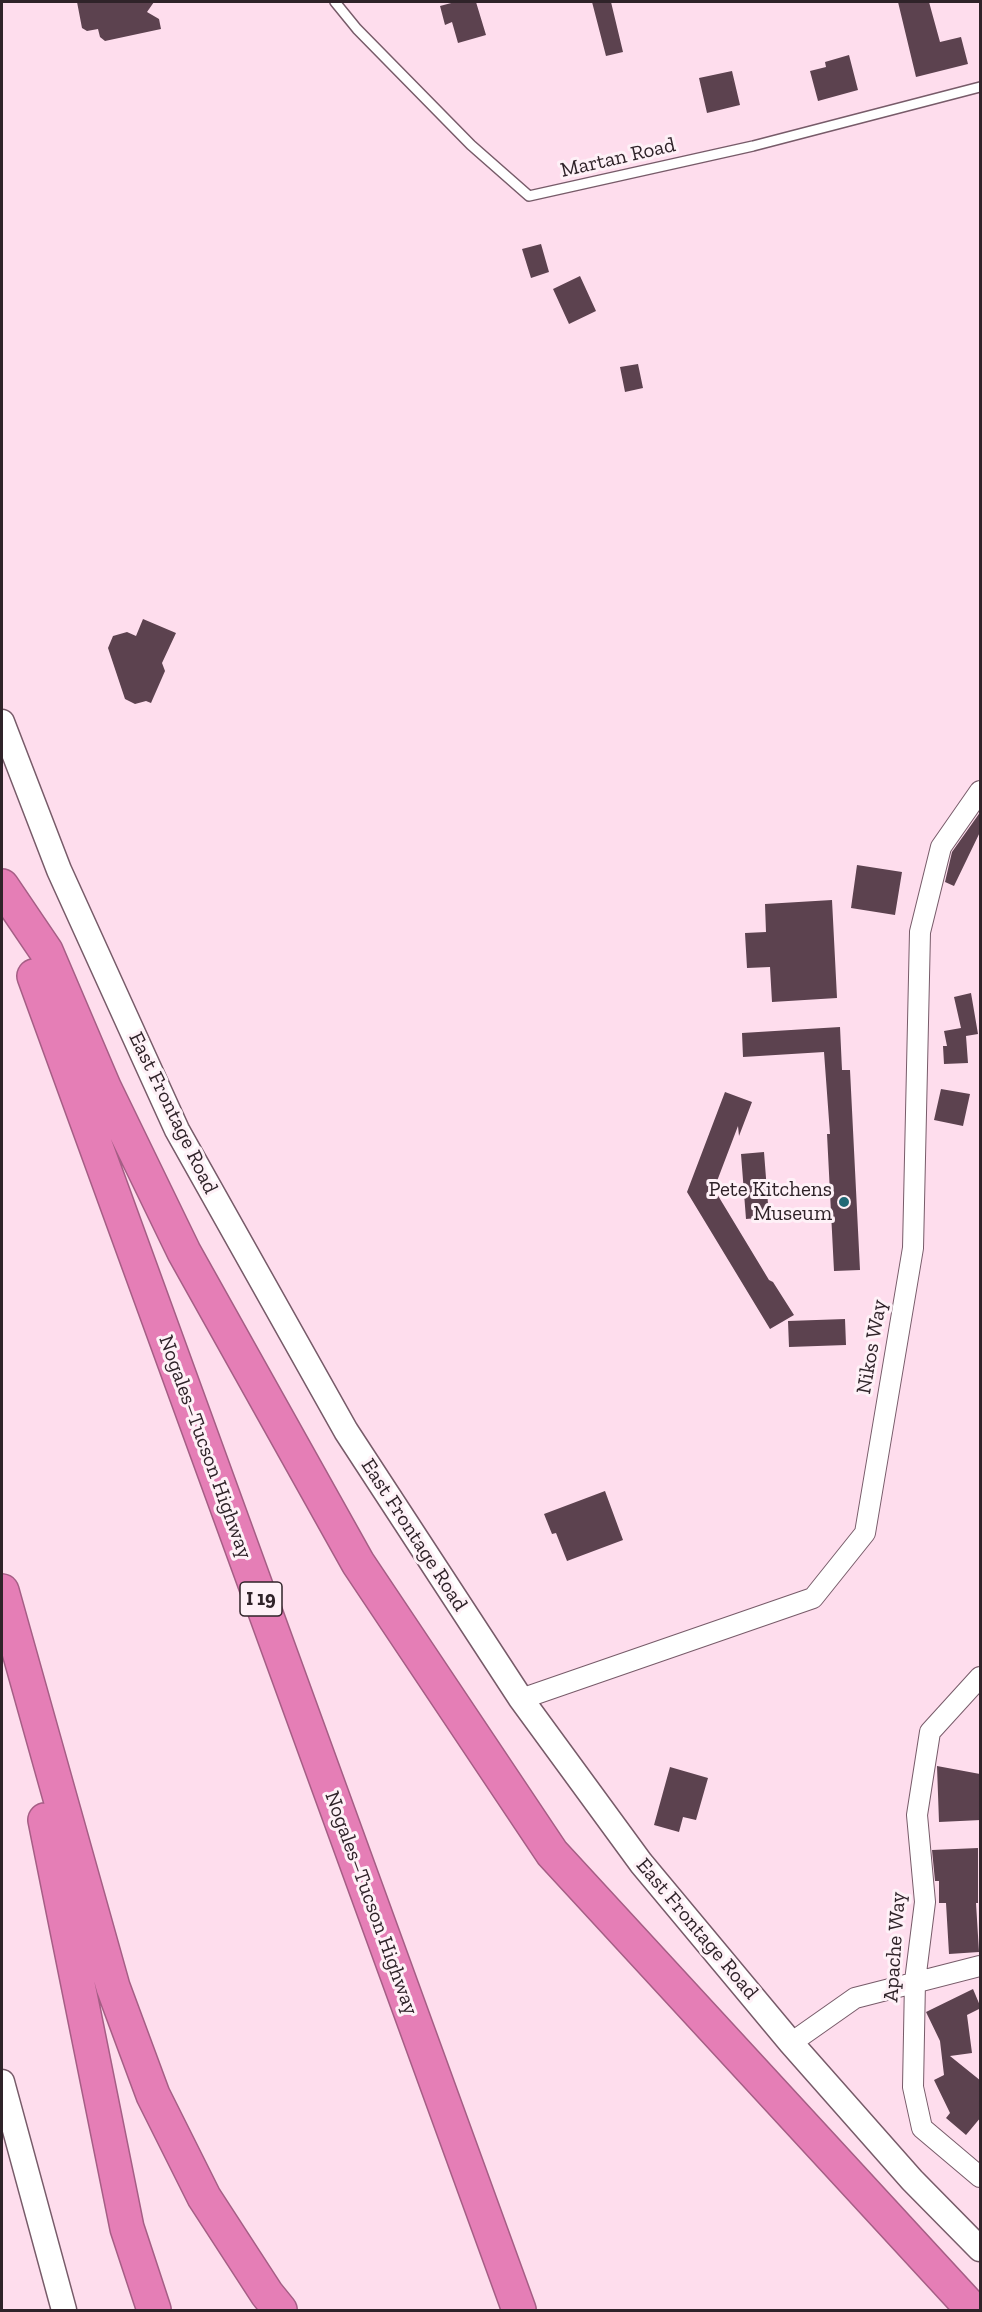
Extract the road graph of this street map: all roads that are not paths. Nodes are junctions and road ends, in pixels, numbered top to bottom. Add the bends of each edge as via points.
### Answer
1 (335, 2) edge
2 (981, 87) edge
3 (2, 722) edge
4 (981, 791) edge
5 (2, 886) edge
6 (2, 1591) edge
7 (2, 1607) edge
8 (981, 1677) edge
9 (521, 1699) junction
10 (981, 1966) edge
11 (915, 1981) junction
12 (791, 2043) junction
13 (2, 2082) edge
14 (981, 2177) edge
15 (981, 2249) edge
16 (64, 2310) edge
17 (154, 2310) edge
18 (280, 2310) edge
19 (519, 2310) edge
20 (973, 2310) edge

1 - 2 lane, Martan Road via 471,145 529,196 753,146
3 - 9 street, East Frontage Road via 59,870 177,1130 346,1431
4 - 9 street, Nikos Way via 941,847 920,932 913,1248 865,1533 813,1598
5 - 19 highway, Nogales–Tucson Highway / I 19
5 - 20 highway via 46,951 104,1087 184,1251 358,1563 552,1853
6 - 18 highway via 113,1987 153,2095 204,2197
7 - 17 highway via 127,2228
8 - 11 street, Apache Way via 930,1732 917,1815 925,1902
9 - 12 street, East Frontage Road via 641,1863
10 - 11 street
11 - 12 street via 855,1998
11 - 14 street, Apache Way via 913,2087 922,2128
12 - 15 street, East Frontage Road via 912,2180
13 - 16 street

